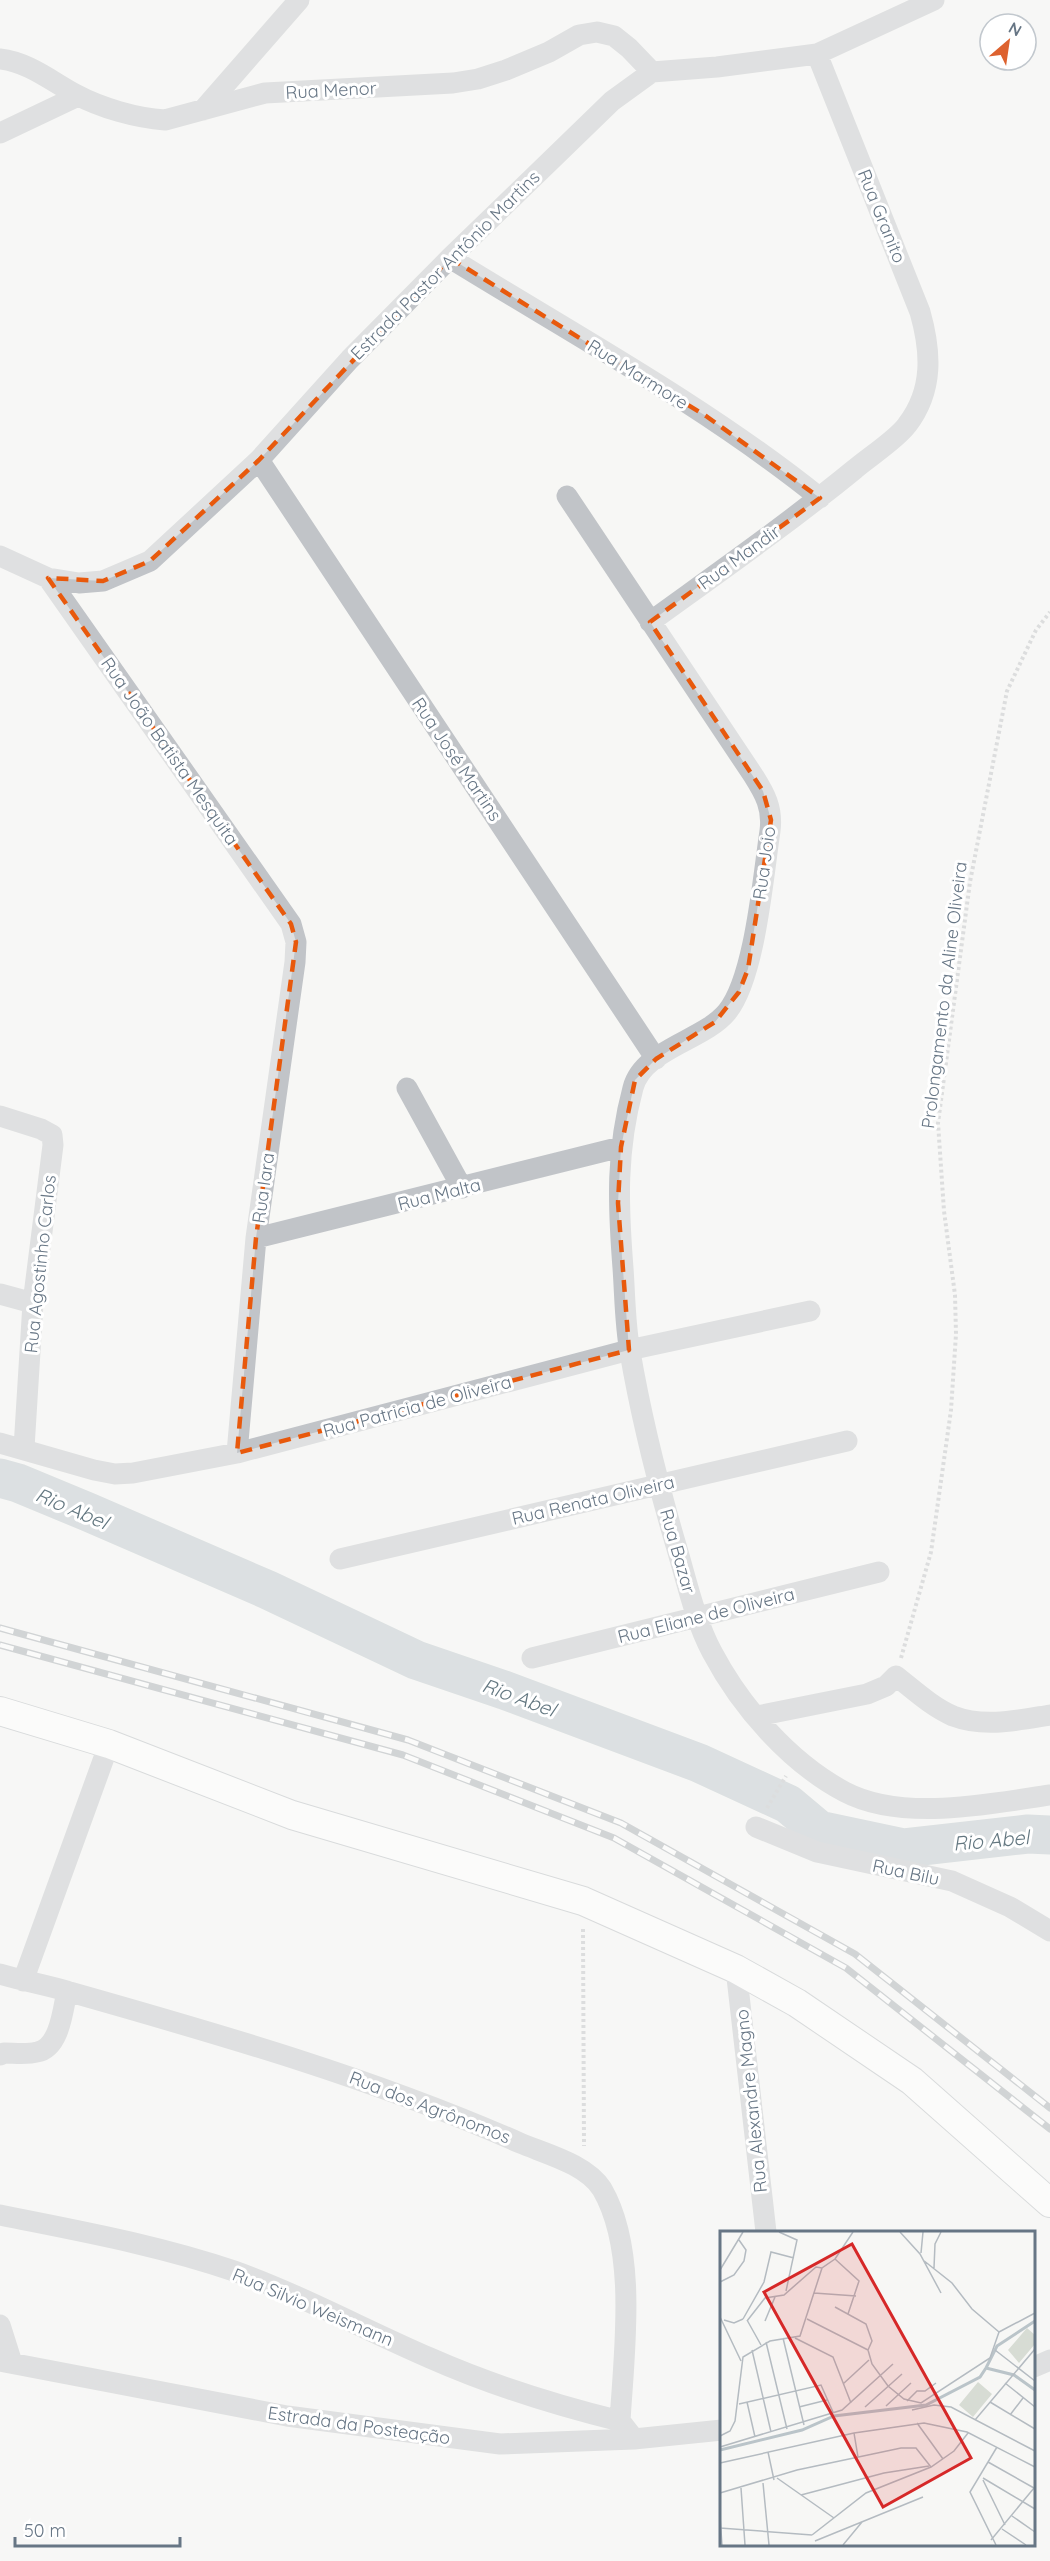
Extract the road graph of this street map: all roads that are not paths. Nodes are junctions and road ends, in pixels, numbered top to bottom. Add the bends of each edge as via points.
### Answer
1 (299, 0) edge
2 (934, 0) edge
3 (817, 54) junction
4 (0, 59) edge
5 (652, 72) junction
6 (78, 96) junction
7 (203, 110) junction
8 (0, 133) edge
9 (450, 258) junction
10 (926, 381) joint
11 (259, 460) junction
12 (567, 496) dead end
13 (820, 498) junction
14 (0, 556) edge
15 (48, 578) junction
16 (650, 622) junction
17 (291, 924) joint
18 (656, 1059) junction
19 (407, 1088) dead end
20 (0, 1116) edge
21 (621, 1147) junction
22 (462, 1188) junction
23 (256, 1238) junction
24 (0, 1294) edge
25 (33, 1302) junction
26 (810, 1311) dead end
27 (629, 1350) junction
28 (847, 1441) dead end
29 (0, 1443) edge
30 (24, 1448) junction
31 (237, 1453) junction
32 (659, 1485) junction
33 (340, 1559) dead end
34 (879, 1572) dead end
35 (698, 1617) junction
36 (532, 1658) dead end
37 (0, 1711) edge
38 (1050, 1715) edge
39 (757, 1716) junction
40 (109, 1744) junction
41 (1050, 1796) edge
42 (760, 1820) road end
43 (1050, 1931) edge
44 (736, 1969) junction
45 (0, 1974) edge
46 (23, 1981) junction
47 (67, 1991) junction
48 (0, 2055) edge
49 (1050, 2203) edge
50 (0, 2215) edge
51 (766, 2231) edge
52 (0, 2325) edge
53 (1050, 2360) edge
54 (6, 2362) edge
55 (1035, 2367) edge
56 (620, 2421) junction
57 (720, 2430) edge
58 (634, 2439) junction

1 - 7 street
2 - 3 street
3 - 5 street
3 - 10 street, Rua Granito via 921,312 929,345
4 - 6 street, Rua Menor via 19,63
5 - 7 street, Rua Menor via 614,36 597,32 579,35 528,62 478,79 265,93
5 - 9 street, Estrada Pastor Antônio Martins via 612,101
6 - 7 street, Rua Menor via 148,119 173,118
6 - 8 street
9 - 11 street, Estrada Pastor Antônio Martins via 350,359
9 - 13 street, Rua Marmore via 706,416 771,459
10 - 13 street, Rua Mandir via 907,426
11 - 15 street, Estrada Pastor Antônio Martins via 150,561 103,581 79,583
11 - 18 street, Rua José Martins
12 - 16 street
13 - 16 street, Rua Mandir
14 - 15 street, Estrada Pastor Antônio Martins
15 - 17 street, Rua João Batista Mesquita
16 - 18 street, Rua Joio via 768,799 771,820 748,969 739,992 715,1022
17 - 23 street, Rua Iara via 296,942 295,963
18 - 21 street, Rua Bazar via 635,1080
19 - 22 street
20 - 25 street, Rua Agostinho Carlos via 52,1135
21 - 22 street, Rua Malta
21 - 27 street, Rua Bazar via 618,1203
22 - 23 street, Rua Malta
23 - 31 street, Rua Iara
24 - 25 street
25 - 30 street, Rua Agostinho Carlos
26 - 27 street, Rua Patricia de Oliveira
27 - 31 street, Rua Patricia de Oliveira
27 - 32 street, Rua Bazar
28 - 32 street, Rua Renata Oliveira
29 - 30 street, Rua Patricia de Oliveira
30 - 31 street, Rua Patricia de Oliveira via 115,1474
32 - 33 street, Rua Renata Oliveira
32 - 35 street, Rua Bazar
34 - 35 street, Rua Eliane de Oliveira
35 - 36 street, Rua Eliane de Oliveira
35 - 39 street, Rua Bazar via 712,1652
37 - 40 main road
38 - 39 street via 1004,1723 955,1716 896,1676 886,1686 867,1694
39 - 41 street, Rua Bazar via 786,1749 814,1772 871,1802 936,1807
40 - 44 main road via 292,1815 583,1901
40 - 46 street
42 - 43 street, Rua Bilu via 817,1852 952,1881 1010,1907
44 - 49 main road via 798,2003 912,2081
44 - 51 street, Rua Alexandre Magno
45 - 46 street, Rua dos Agrônomos
46 - 47 street, Rua dos Agrônomos
47 - 48 street via 59,2026 47,2048
47 - 56 street, Rua dos Agrônomos via 335,2071 458,2115 584,2171 601,2188 608,2204 624,2272 626,2318
50 - 56 street, Rua Silvio Weismann via 131,2241 226,2269 482,2379
52 - 54 street
53 - 55 street
54 - 58 street, Estrada da Posteação via 287,2416 437,2437 500,2444
56 - 58 street
57 - 58 street, Estrada da Posteação

